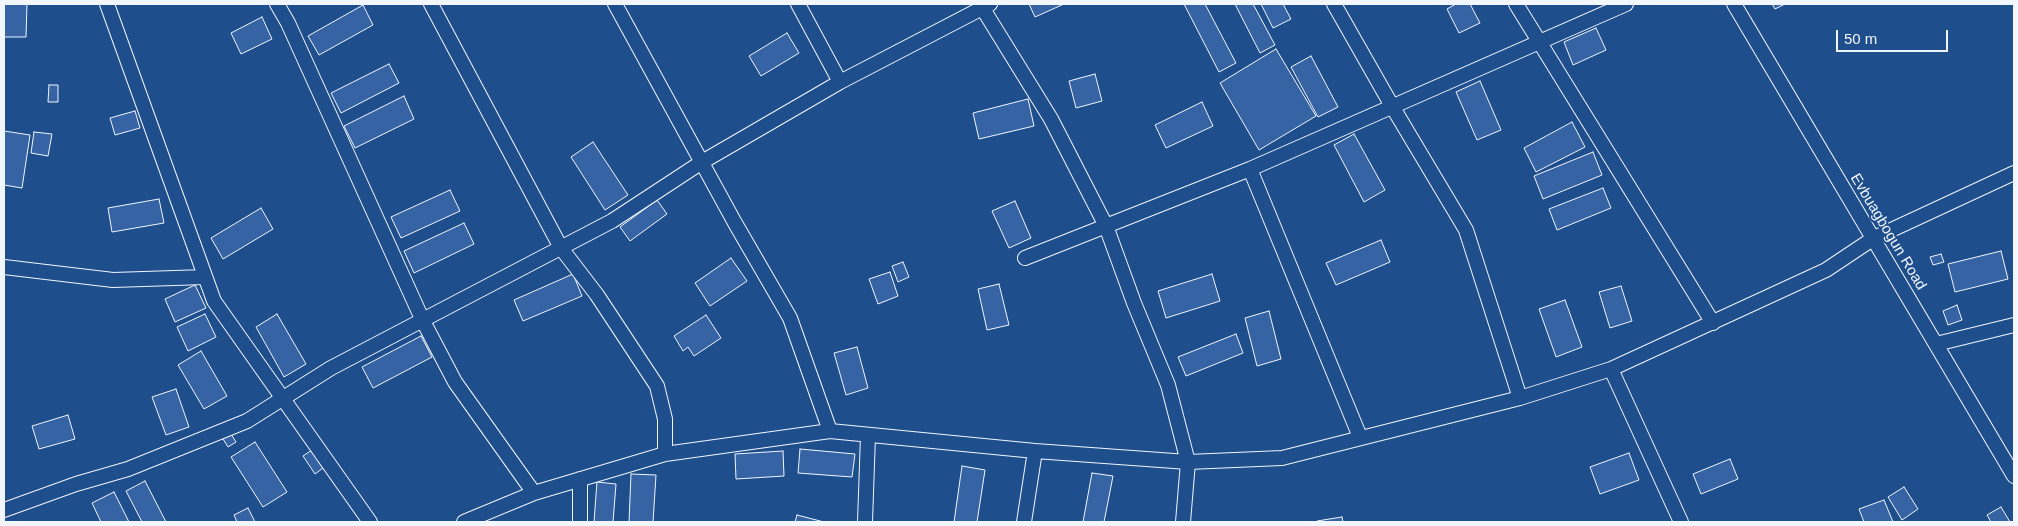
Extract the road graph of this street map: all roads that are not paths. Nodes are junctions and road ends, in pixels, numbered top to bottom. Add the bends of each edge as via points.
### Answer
1 (107, 4) edge
2 (277, 4) edge
3 (431, 4) edge
4 (615, 4) edge
5 (798, 4) edge
6 (1334, 4) edge
7 (1516, 4) edge
8 (1626, 4) edge
9 (1734, 4) edge
10 (984, 5) edge
11 (1539, 41) junction
12 (840, 82) junction
13 (1392, 106) junction
14 (702, 162) junction
15 (1250, 169) junction
16 (2014, 173) edge
17 (1106, 226) junction
18 (1874, 238) junction
19 (561, 248) junction
20 (1024, 258) dead end
21 (4, 267) edge
22 (205, 277) junction
23 (422, 320) junction
24 (1713, 322) junction
25 (2014, 325) edge
26 (1936, 344) junction
27 (1611, 369) junction
28 (1520, 398) junction
29 (283, 399) junction
30 (830, 431) junction
31 (868, 435) junction
32 (1360, 437) junction
33 (1035, 451) junction
34 (665, 454) junction
35 (1188, 462) junction
36 (2014, 476) edge
37 (580, 479) junction
38 (534, 493) junction
39 (4, 510) edge
40 (370, 522) edge
41 (464, 522) edge
42 (580, 522) edge
43 (864, 522) edge
44 (1024, 522) edge
45 (1183, 522) edge
46 (1681, 522) edge

1 - 22 street
2 - 23 street
3 - 19 street
4 - 14 street
5 - 12 street
6 - 13 street
7 - 11 street
8 - 11 street
9 - 18 street, Evbuagbogun Road
10 - 12 street
10 - 17 street via 1051,119
11 - 13 street
11 - 24 street
12 - 14 street
13 - 15 street
13 - 28 street via 1466,230
14 - 19 street via 612,221
14 - 30 street via 790,318
15 - 17 street
15 - 32 street
16 - 18 street
17 - 20 street
17 - 35 street via 1168,385
18 - 24 street via 1826,270
18 - 26 street, Evbuagbogun Road
19 - 23 street
19 - 34 street via 656,386 665,419
21 - 22 street via 113,280
22 - 29 street via 214,301
23 - 29 street via 331,368
23 - 38 street via 455,382
24 - 27 street
25 - 26 street
26 - 36 street, Evbuagbogun Road
27 - 28 street
27 - 46 street
28 - 32 street
29 - 39 street via 247,422 170,453
29 - 40 street
30 - 31 street
30 - 34 street
31 - 33 street
31 - 43 street
32 - 35 street via 1282,458
33 - 35 street
33 - 44 street
34 - 37 street
35 - 45 street
37 - 38 street
37 - 42 street
38 - 41 street

